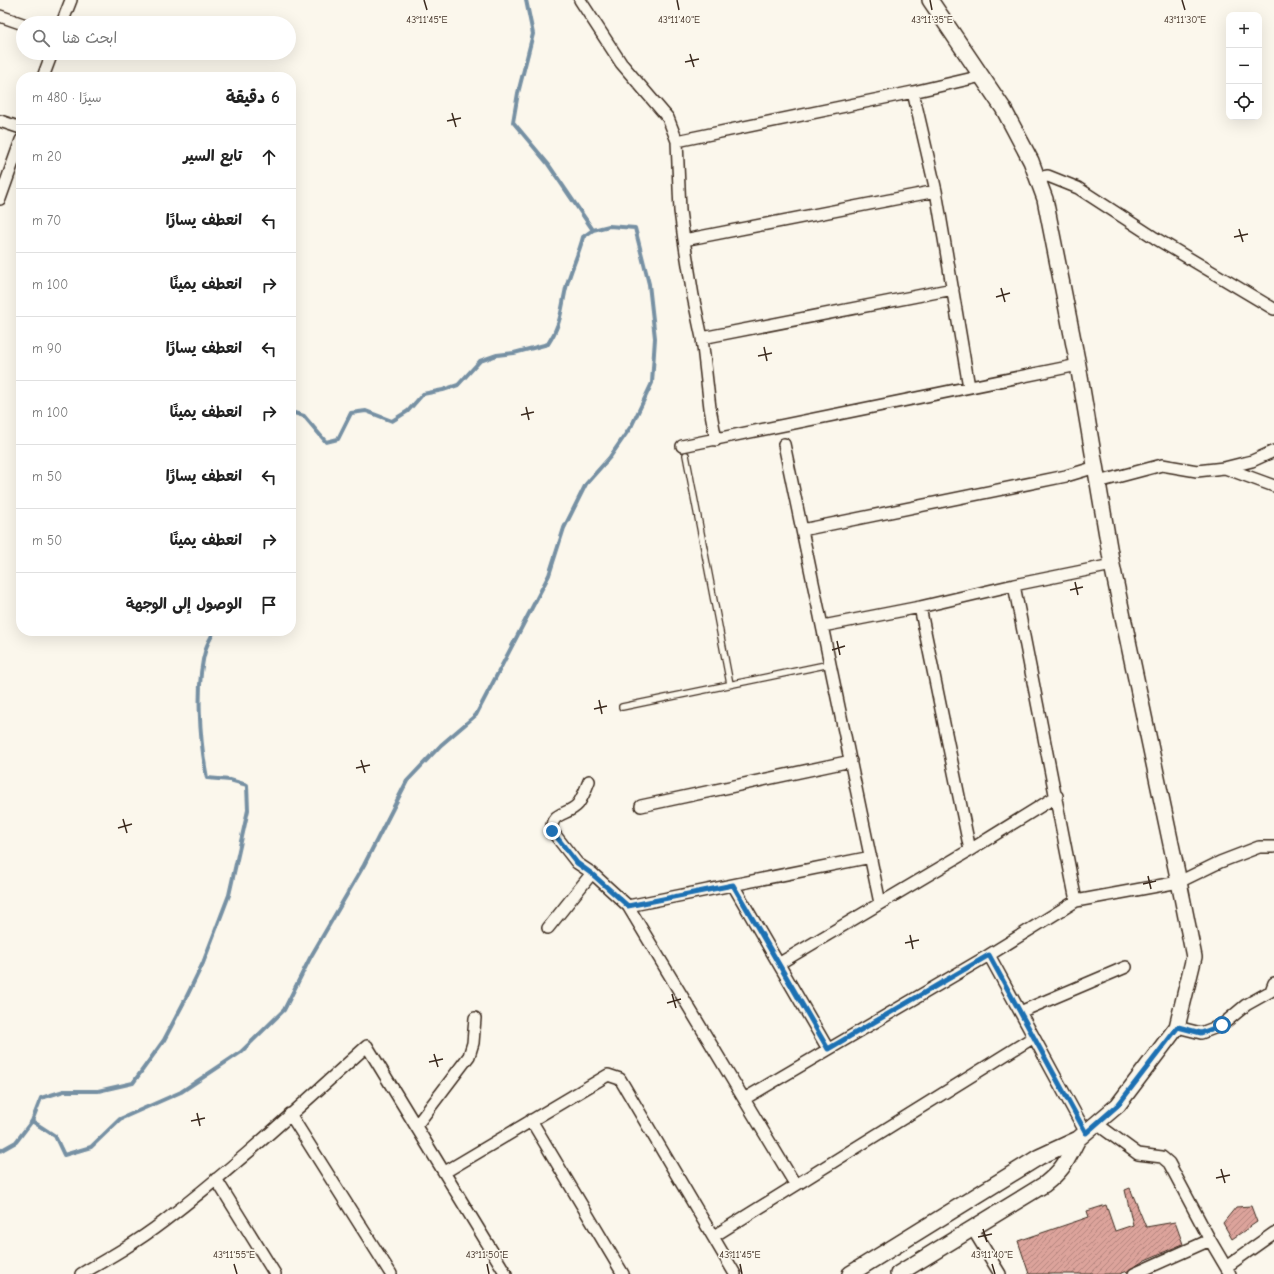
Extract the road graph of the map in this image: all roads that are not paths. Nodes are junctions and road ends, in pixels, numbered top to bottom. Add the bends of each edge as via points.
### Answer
1 (71, 0) edge
2 (580, 0) edge
3 (930, 0) edge
4 (0, 16) edge
5 (65, 16) edge
6 (16, 22) edge
7 (49, 60) edge
8 (45, 72) edge
9 (982, 76) junction
10 (913, 92) junction
11 (0, 121) edge
12 (16, 126) edge
13 (677, 141) junction
14 (16, 154) edge
15 (1038, 178) junction
16 (936, 191) junction
17 (0, 199) edge
18 (684, 240) junction
19 (953, 288) junction
20 (1274, 309) edge
21 (702, 338) junction
22 (1078, 365) junction
23 (970, 387) junction
24 (716, 440) junction
25 (784, 444) dead end
26 (684, 451) joint
27 (1274, 451) edge
28 (1096, 467) junction
29 (1224, 468) junction
30 (1098, 482) junction
31 (1274, 486) edge
32 (802, 530) junction
33 (1112, 565) junction
34 (1014, 585) junction
35 (920, 607) junction
36 (823, 626) junction
37 (830, 664) junction
38 (730, 684) junction
39 (622, 707) dead end
40 (851, 761) junction
41 (589, 781) dead end
42 (1056, 796) junction
43 (641, 806) dead end
44 (1274, 847) edge
45 (970, 850) junction
46 (871, 857) junction
47 (592, 874) junction
48 (1180, 882) junction
49 (733, 885) junction
50 (1076, 901) junction
51 (880, 903) junction
52 (628, 906) junction
53 (548, 928) dead end
54 (989, 955) junction
55 (780, 963) junction
56 (1126, 967) dead end
57 (1274, 983) edge
58 (1020, 1012) junction
59 (475, 1018) dead end
60 (1178, 1027) junction
61 (1034, 1037) junction
62 (828, 1049) junction
63 (744, 1099) junction
64 (290, 1114) junction
65 (531, 1120) junction
66 (416, 1126) junction
67 (1087, 1132) junction
68 (445, 1172) junction
69 (216, 1179) junction
70 (795, 1184) junction
71 (972, 1228) junction
72 (1274, 1233) edge
73 (714, 1236) junction
74 (1210, 1240) junction
75 (1228, 1270) edge
76 (81, 1274) edge
77 (275, 1274) edge
78 (391, 1274) edge
79 (506, 1274) edge
80 (622, 1274) edge
81 (735, 1274) edge
82 (850, 1274) edge
83 (898, 1274) edge
84 (1000, 1274) edge
85 (1134, 1274) edge

1 - 5 street
2 - 13 street via 621,63 668,118
3 - 9 street
4 - 6 street
7 - 8 street
9 - 10 street
9 - 15 street via 1003,108
10 - 13 street
10 - 16 street
11 - 12 street
13 - 18 street
14 - 17 street
15 - 20 street via 1048,176 1078,188
15 - 22 street via 1045,199
16 - 18 street
16 - 19 street
18 - 21 street
19 - 21 street
19 - 23 street
21 - 24 street
22 - 23 street
22 - 28 street
23 - 24 street
24 - 26 street
25 - 32 street
26 - 38 lane
27 - 29 street via 1252,461
28 - 30 street
28 - 32 street via 1066,476
29 - 30 street via 1197,471 1162,466
29 - 31 street
30 - 33 street
32 - 36 street
33 - 34 street
33 - 48 street
34 - 35 street
34 - 42 street
35 - 36 street
35 - 45 street
36 - 37 street
37 - 38 lane
37 - 40 street
38 - 39 lane
40 - 43 street
40 - 46 street
41 - 47 street via 577,805 555,817 551,825 552,831 577,863
42 - 45 street
42 - 50 street
44 - 48 street via 1259,847 1220,862
45 - 51 street
46 - 49 street
46 - 51 street
47 - 52 street
47 - 53 street
48 - 50 street
48 - 60 street via 1194,957
49 - 52 street
49 - 55 street
50 - 54 street
51 - 55 street
52 - 63 street
54 - 58 street
54 - 62 street
55 - 62 street
56 - 58 street
57 - 60 street via 1271,991 1246,1004 1222,1025 1201,1033
58 - 61 street
59 - 66 street via 469,1056
60 - 67 street via 1118,1105
61 - 67 street
61 - 70 street
62 - 63 street
63 - 70 street
64 - 66 street via 367,1046
64 - 69 street
64 - 78 street
65 - 68 street
65 - 73 street via 608,1074 620,1079
65 - 80 street
66 - 68 street
67 - 71 street via 1067,1162 1045,1184
67 - 74 street via 1133,1151 1162,1157 1169,1163
67 - 82 street via 1038,1157
68 - 79 street
69 - 76 street via 163,1222
69 - 77 street
70 - 73 street
71 - 83 street
71 - 84 street
72 - 75 street
73 - 81 street
74 - 75 street
74 - 85 street

